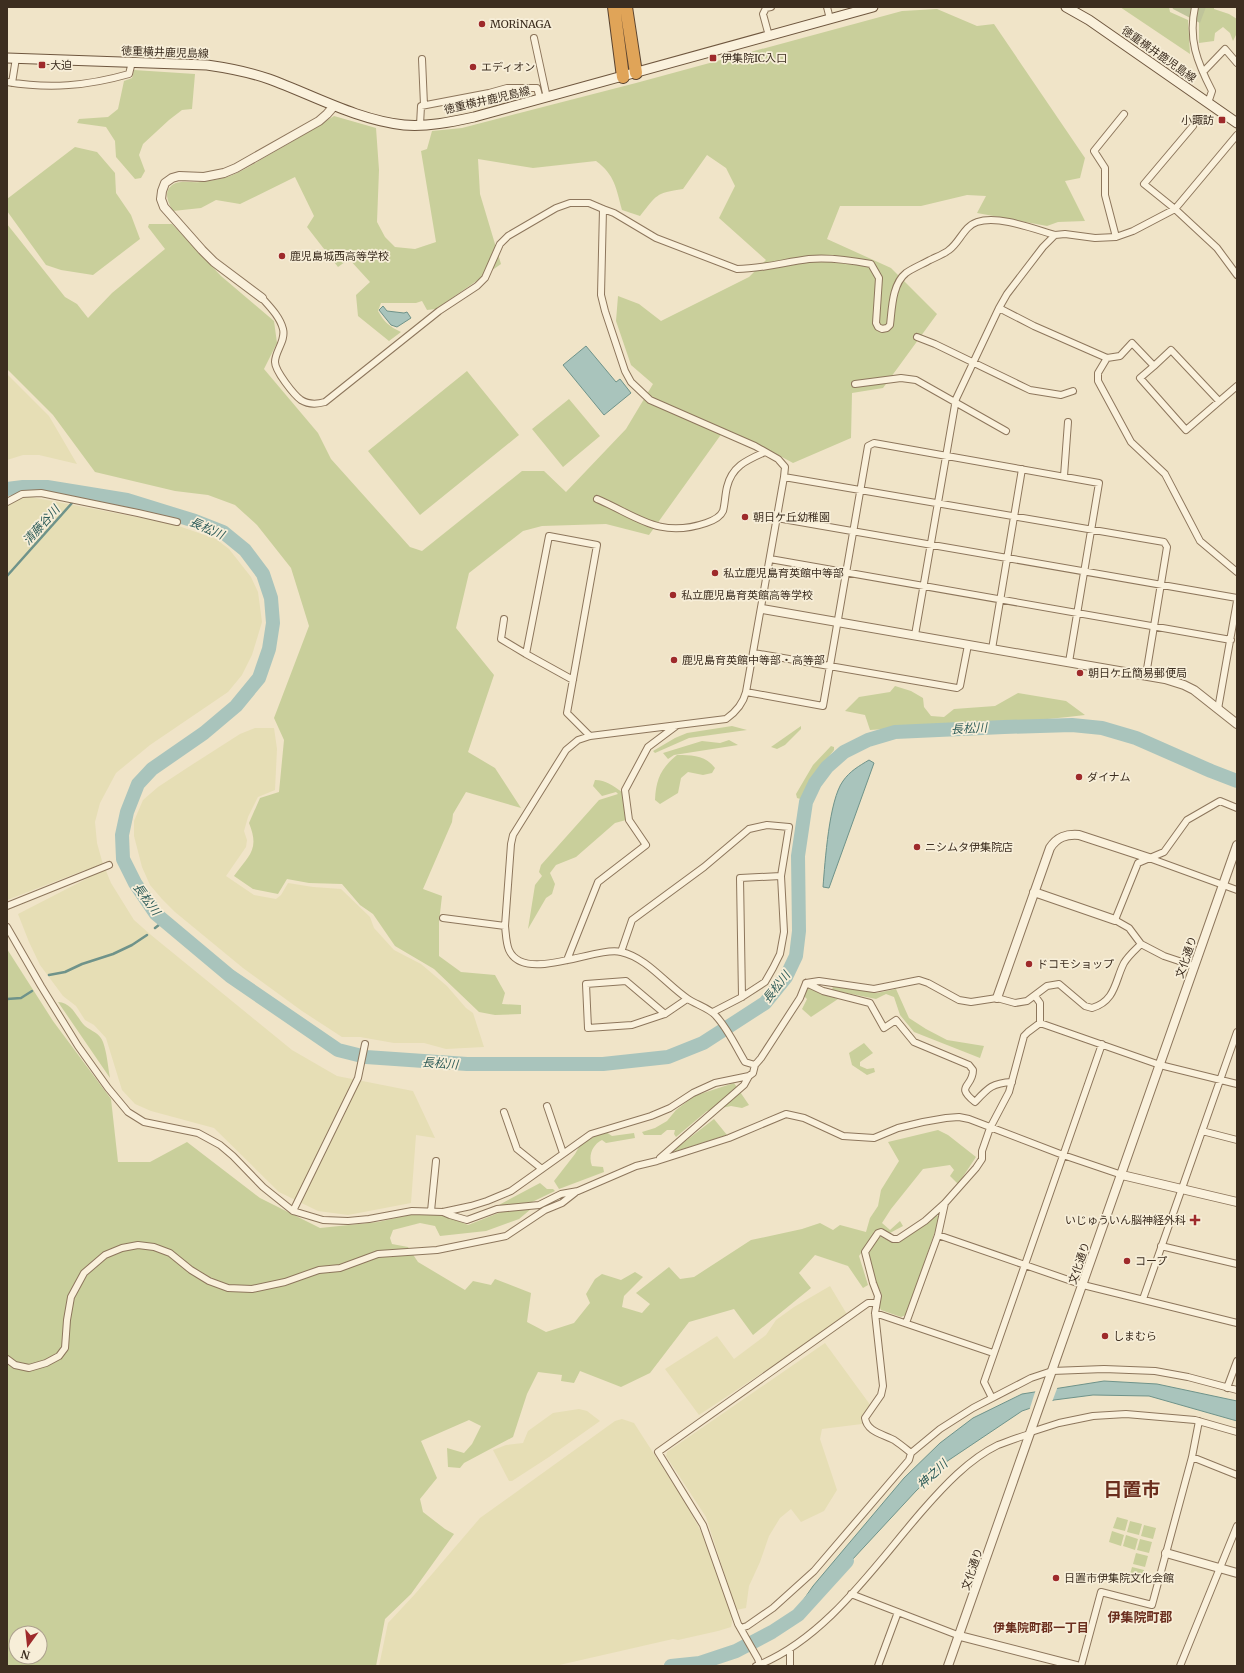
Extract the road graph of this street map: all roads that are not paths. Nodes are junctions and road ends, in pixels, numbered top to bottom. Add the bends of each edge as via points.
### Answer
1 (614, 7) edge
2 (626, 7) edge
3 (771, 7) edge
4 (827, 7) edge
5 (873, 7) edge
6 (1066, 7) edge
7 (1194, 7) edge
8 (830, 19) junction
9 (769, 36) junction
10 (534, 38) dead end
11 (12, 58) edge
12 (422, 59) dead end
13 (132, 62) junction
14 (1237, 63) edge
15 (1203, 72) junction
16 (636, 73) junction
17 (623, 77) junction
18 (9, 82) edge
19 (544, 99) junction
20 (1208, 103) junction
21 (424, 105) junction
22 (334, 106) junction
23 (1124, 114) dead end
24 (1237, 123) edge
25 (420, 125) junction
26 (1193, 126) dead end
27 (1237, 135) edge
28 (603, 208) junction
29 (1175, 209) junction
30 (1055, 235) junction
31 (1116, 237) junction
32 (1236, 272) edge
33 (262, 298) joint
34 (999, 308) junction
35 (917, 337) dead end
36 (1107, 358) junction
37 (973, 362) junction
38 (1154, 366) junction
39 (854, 384) dead end
40 (1237, 386) edge
41 (1073, 391) dead end
42 (1219, 401) junction
43 (956, 402) junction
44 (1068, 422) dead end
45 (1006, 431) dead end
46 (765, 452) junction
47 (946, 456) junction
48 (1022, 469) junction
49 (1064, 476) junction
50 (784, 477) junction
51 (860, 490) junction
52 (597, 499) dead end
53 (7, 502) edge
54 (938, 503) junction
55 (1014, 516) junction
56 (777, 518) junction
57 (178, 522) dead end
58 (1091, 530) junction
59 (853, 532) junction
60 (930, 546) junction
61 (1007, 558) junction
62 (770, 559) junction
63 (1084, 571) junction
64 (846, 572) junction
65 (1237, 572) edge
66 (1161, 585) junction
67 (923, 586) junction
68 (1000, 599) junction
69 (1237, 600) edge
70 (762, 609) junction
71 (1078, 612) junction
72 (504, 618) dead end
73 (838, 622) junction
74 (1154, 625) junction
75 (915, 636) junction
76 (1231, 640) junction
77 (968, 645) junction
78 (992, 649) junction
79 (754, 653) junction
80 (526, 654) junction
81 (1069, 662) junction
82 (830, 666) junction
83 (1146, 675) junction
84 (573, 680) junction
85 (746, 692) junction
86 (1218, 708) junction
87 (1237, 724) edge
88 (676, 725) junction
89 (590, 736) junction
90 (1237, 808) edge
91 (1237, 844) edge
92 (1149, 858) junction
93 (109, 865) dead end
94 (781, 876) junction
95 (1222, 885) junction
96 (1237, 890) edge
97 (1034, 892) junction
98 (7, 906) edge
99 (443, 918) dead end
100 (1115, 920) junction
101 (505, 926) junction
102 (7, 927) edge
103 (1141, 944) junction
104 (621, 952) junction
105 (567, 960) junction
106 (1194, 966) junction
107 (806, 983) junction
108 (1035, 996) junction
109 (742, 998) junction
110 (997, 998) junction
111 (687, 999) junction
112 (665, 1014) junction
113 (715, 1014) junction
114 (1040, 1023) junction
115 (1237, 1032) edge
116 (1102, 1044) junction
117 (364, 1046) dead end
118 (754, 1065) junction
119 (1160, 1065) junction
120 (749, 1076) junction
121 (1220, 1080) junction
122 (1012, 1082) junction
123 (1237, 1084) edge
124 (547, 1106) dead end
125 (504, 1112) dead end
126 (990, 1128) junction
127 (1202, 1131) junction
128 (1237, 1140) edge
129 (563, 1153) junction
130 (1063, 1155) junction
131 (436, 1161) dead end
132 (657, 1161) junction
133 (542, 1169) junction
134 (1122, 1175) junction
135 (1181, 1188) junction
136 (578, 1191) junction
137 (1237, 1202) edge
138 (945, 1203) junction
139 (293, 1211) junction
140 (431, 1211) junction
141 (443, 1212) junction
142 (938, 1235) junction
143 (1161, 1246) junction
144 (1237, 1264) edge
145 (1025, 1266) junction
146 (1083, 1285) junction
147 (1143, 1299) junction
148 (876, 1303) junction
149 (875, 1313) junction
150 (906, 1322) junction
151 (1237, 1323) edge
152 (993, 1353) junction
153 (7, 1359) edge
154 (1237, 1361) edge
155 (1052, 1372) junction
156 (1227, 1388) junction
157 (1237, 1390) edge
158 (992, 1398) junction
159 (1199, 1421) junction
160 (1031, 1431) junction
161 (1237, 1432) edge
162 (912, 1453) junction
163 (1192, 1457) junction
164 (1237, 1475) edge
165 (1237, 1526) edge
166 (1166, 1553) junction
167 (1220, 1568) junction
168 (1237, 1573) edge
169 (851, 1594) junction
170 (898, 1612) junction
171 (742, 1630) junction
172 (960, 1636) junction
173 (790, 1649) junction
174 (759, 1664) edge
175 (790, 1666) edge
176 (878, 1666) edge
177 (948, 1666) edge
178 (1077, 1666) edge
179 (1081, 1666) edge
180 (1180, 1666) edge

1 - 17 highway
2 - 16 highway
3 - 9 street via 766,8 763,14
4 - 8 street
5 - 8 main road, 徳重横井鹿児島線
6 - 20 main road, 徳重横井鹿児島線 via 1089,20
7 - 15 street via 1192,34
8 - 9 main road, 徳重横井鹿児島線
9 - 16 main road, 徳重横井鹿児島線
10 - 19 street
11 - 13 main road, 徳重横井鹿児島線
11 - 18 street
12 - 21 street
13 - 18 street via 129,74 87,84 68,86
13 - 22 main road, 徳重横井鹿児島線 via 207,65 233,69 268,79
14 - 15 street via 1225,49
15 - 20 street via 1212,91
16 - 17 main road, 徳重横井鹿児島線
17 - 19 main road, 徳重横井鹿児島線
19 - 21 street via 537,88 507,88
19 - 25 main road, 徳重横井鹿児島線 via 474,117
20 - 24 main road, 徳重横井鹿児島線
21 - 25 street via 421,106
22 - 25 main road, 徳重横井鹿児島線 via 392,123
22 - 33 street via 318,122 236,168 214,176 172,178 165,183 162,191 164,208 202,250
23 - 31 street via 1094,151 1106,168 1105,195
26 - 29 street via 1144,184
27 - 29 street
28 - 30 street via 656,238 737,269 830,258 871,264 879,278 876,322 882,329 890,325 893,298 898,284 906,273 948,251 966,229 977,222 1013,223
28 - 33 street via 589,203 570,203 556,208 508,236 500,244 485,278 477,286 439,311 326,402 318,404 302,400 278,372 275,360 284,331 278,318
28 - 46 street via 601,295 604,311 631,382 650,400
29 - 31 street
29 - 32 street via 1217,248
30 - 31 street
30 - 34 street via 1043,247
34 - 36 street
34 - 37 street
35 - 37 street
36 - 38 street via 1120,356 1132,343
36 - 65 street via 1098,373 1098,381 1131,442 1165,474 1200,540
37 - 41 street via 1030,390 1061,395
37 - 43 street
38 - 42 street via 1171,350
38 - 42 street via 1140,378 1186,430
39 - 43 street via 901,378 916,380
40 - 42 street
43 - 45 street
43 - 47 street
44 - 49 street
46 - 50 street via 778,459 785,467
46 - 52 street via 741,463 732,472 720,516 698,526 685,529 655,526 641,522 621,509
47 - 48 street
47 - 51 street via 874,443 868,446
47 - 54 street
48 - 49 street
48 - 55 street
49 - 58 street via 1100,483
50 - 51 street
50 - 56 street
51 - 54 street
51 - 59 street
53 - 57 street via 22,494 41,493
54 - 55 street
54 - 60 street
55 - 58 street
55 - 61 street
56 - 59 street
56 - 62 street
58 - 63 street
58 - 66 street via 1164,542 1167,548
59 - 60 street
59 - 64 street
60 - 61 street
60 - 67 street
61 - 63 street
61 - 68 street
62 - 64 street
62 - 70 street
63 - 66 street
63 - 71 street
64 - 67 street
64 - 73 street
66 - 69 street
66 - 74 street
67 - 68 street
67 - 75 street
68 - 71 street
68 - 78 street
69 - 76 street
70 - 73 street
70 - 79 street
71 - 74 street
71 - 81 street
72 - 80 street via 501,639
73 - 75 street
73 - 82 street
74 - 76 street
74 - 83 street
75 - 77 street
76 - 86 street
77 - 78 street
77 - 82 street via 960,686 957,688
78 - 81 street
79 - 82 street
79 - 85 street
80 - 84 street
80 - 84 street via 549,536 597,545
81 - 83 street
82 - 85 street via 823,706
83 - 86 street via 1184,685
84 - 89 street via 568,713
85 - 88 street via 740,706 726,719
86 - 87 street
88 - 89 street
88 - 105 street via 648,747 625,790 629,820 646,845 598,882
89 - 101 street via 578,740 566,750 513,835
90 - 92 street via 1220,800 1187,820 1164,852
91 - 95 street, 文化通り
92 - 95 street
92 - 97 street via 1079,834 1069,834 1053,843
92 - 100 street via 1138,863
93 - 98 street
94 - 104 street via 789,827 767,825 749,829 704,867 632,920
94 - 109 street via 784,932 780,954 765,982
94 - 109 street via 740,878
95 - 96 street
95 - 106 street, 文化通り
97 - 100 street
97 - 110 street
99 - 101 street
100 - 103 street via 1129,928
101 - 105 street via 506,940 510,952 516,959 541,965
102 - 139 street via 78,1046 128,1112 144,1122 198,1133 220,1145 263,1187
103 - 106 street via 1164,956
103 - 108 street via 1125,962 1113,991 1096,1007 1085,1006 1059,984 1047,986
104 - 105 street via 603,952
104 - 111 street via 638,959
106 - 119 street, 文化通り
107 - 110 street via 819,981 874,988 919,980 959,1000 972,1002
107 - 118 street via 800,998
107 - 122 street via 823,991 870,1003 884,1028 896,1020 914,1042 969,1065 973,1075 965,1091 975,1102 986,1090 998,1083
108 - 110 street via 1023,1003
108 - 114 street via 1040,1003
109 - 113 street
111 - 112 street
111 - 113 street
112 - 112 street via 632,1025 588,1028 586,984 626,981
113 - 118 street via 745,1062
114 - 116 street
114 - 122 street via 1024,1036
115 - 121 street
116 - 119 street
116 - 130 street
117 - 139 street via 359,1074
118 - 120 street
119 - 121 street
119 - 134 street, 文化通り
120 - 129 street via 715,1083 651,1116 591,1134
120 - 132 street via 744,1085
121 - 123 street
121 - 127 street
122 - 126 street
124 - 129 street
125 - 133 street via 517,1149
126 - 130 street
126 - 132 street via 969,1119 953,1118 898,1128 874,1138 843,1136 804,1118 786,1114 729,1138
126 - 138 street via 982,1159
127 - 128 street
127 - 135 street
129 - 133 street
130 - 134 street
130 - 145 street
131 - 140 street
132 - 136 street via 636,1166
133 - 141 street via 511,1191 471,1206
134 - 135 street
134 - 146 street, 文化通り
135 - 137 street
135 - 143 street
136 - 141 street via 560,1194 539,1205 497,1210 467,1220
136 - 153 street via 506,1236 437,1250 378,1254 340,1268 319,1270 252,1290 228,1288 209,1281 170,1254 154,1247 138,1245 122,1248 105,1255 84,1273 71,1297 65,1348 59,1356 46,1364 29,1368 15,1365
138 - 142 street
138 - 148 street via 898,1240 878,1233 865,1252 878,1296
139 - 140 street via 323,1220 348,1221 412,1211
140 - 141 street
142 - 145 street
142 - 150 street
143 - 144 street
143 - 147 street
145 - 146 street
145 - 152 street
146 - 147 street
146 - 155 street, 文化通り
147 - 151 street
148 - 149 street
148 - 171 street via 868,1303 658,1452 703,1525
149 - 150 street
149 - 162 street via 883,1386 881,1395 865,1418 866,1424
150 - 152 street
152 - 158 street via 984,1382
154 - 156 street
155 - 156 street via 1104,1369 1155,1371
155 - 158 street via 1031,1378
155 - 160 street, 文化通り
156 - 157 street
158 - 162 street via 940,1429
159 - 160 street via 1126,1414 1093,1416
159 - 161 street
159 - 163 street
160 - 169 street via 983,1455 938,1492
160 - 172 street, 文化通り
162 - 171 street via 909,1460 814,1571 773,1608
163 - 164 street
163 - 166 street
165 - 167 street
166 - 167 street
166 - 179 street via 1152,1605 1101,1592
167 - 168 street
167 - 180 street
169 - 170 street
169 - 173 street via 835,1612
170 - 172 street
170 - 176 street
171 - 174 street
172 - 177 street, 文化通り
172 - 178 street
173 - 174 street
173 - 175 street

